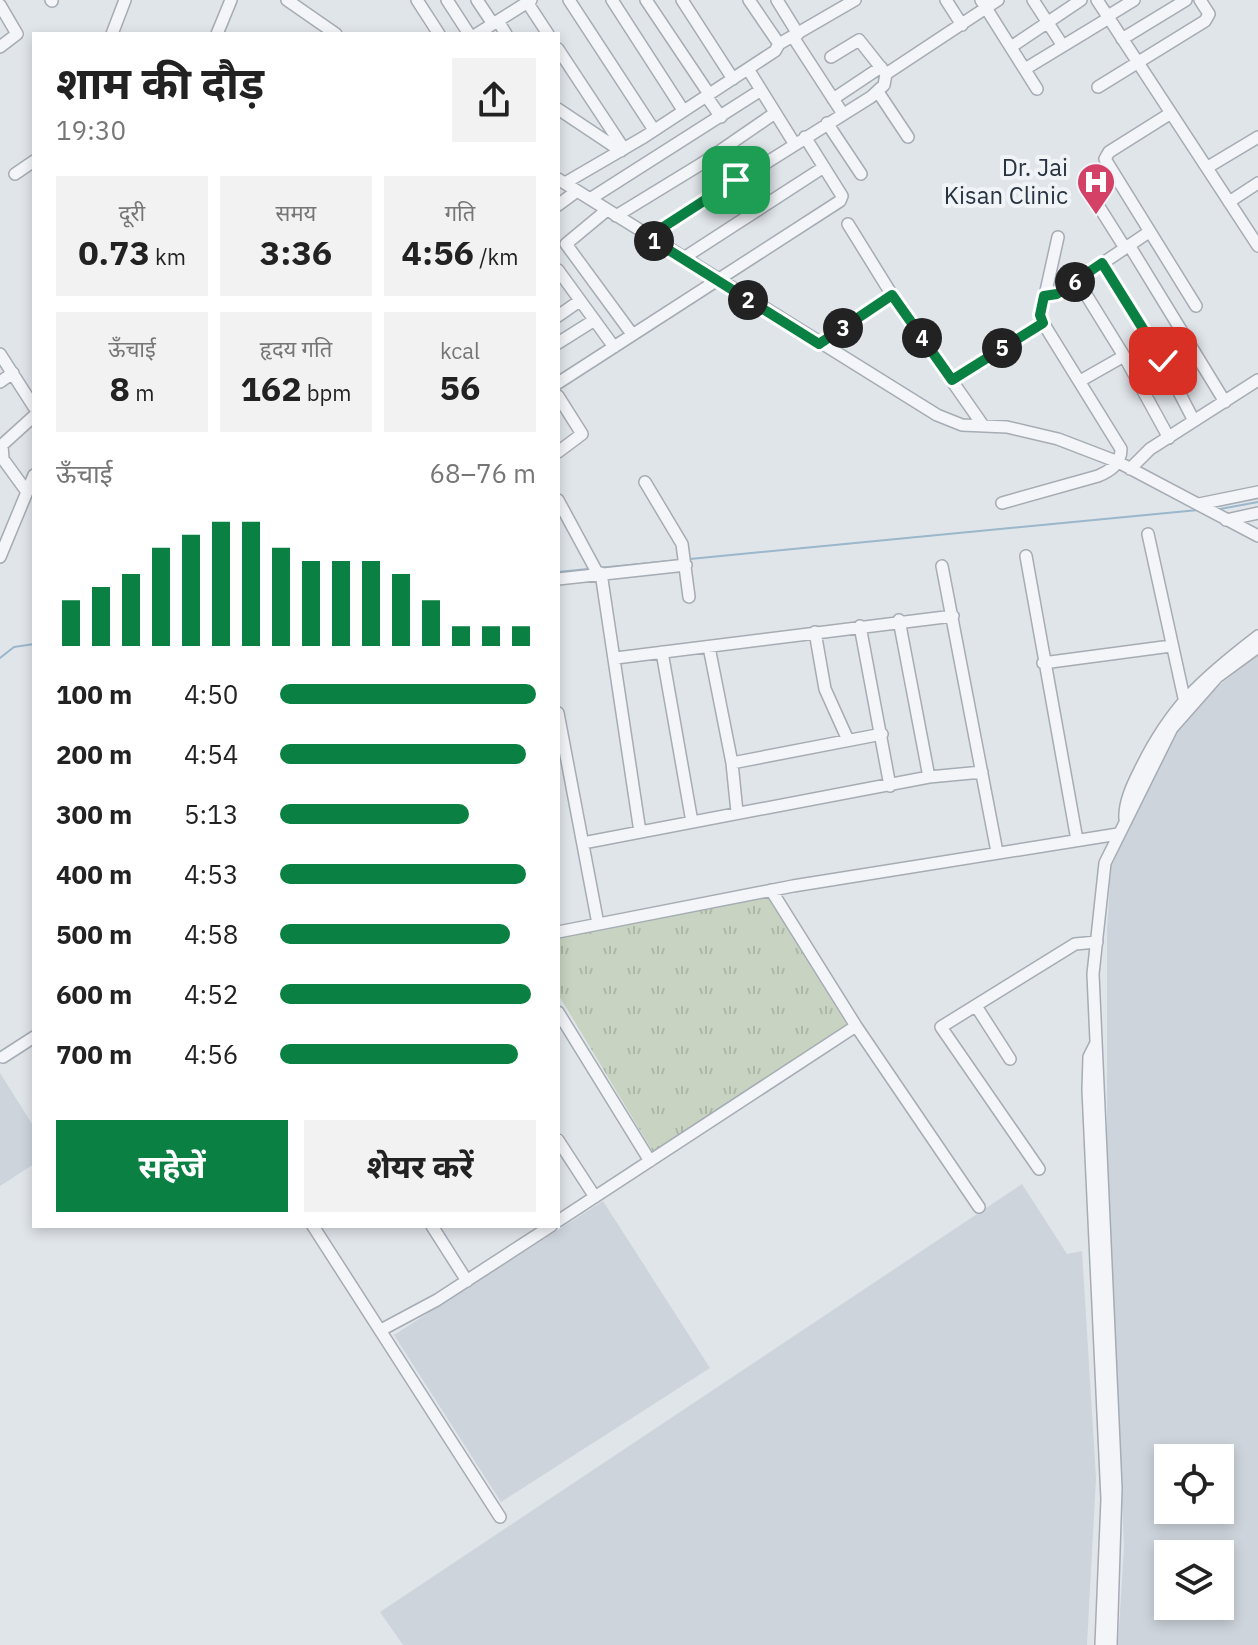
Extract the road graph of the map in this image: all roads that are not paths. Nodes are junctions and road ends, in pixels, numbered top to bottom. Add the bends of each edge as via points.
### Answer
1 (125, 0) edge
2 (231, 0) edge
3 (287, 0) edge
4 (417, 0) edge
5 (447, 0) edge
6 (477, 0) edge
7 (569, 0) edge
8 (612, 0) edge
9 (646, 0) edge
10 (682, 0) edge
11 (749, 0) edge
12 (777, 0) edge
13 (855, 0) edge
14 (946, 0) edge
15 (998, 0) edge
16 (1033, 0) edge
17 (1081, 0) edge
18 (1097, 0) edge
19 (1134, 0) edge
20 (1186, 0) edge
21 (1200, 0) edge
22 (529, 1) edge
23 (984, 4) edge
24 (0, 5) edge
25 (1108, 17) junction
26 (1047, 21) junction
27 (495, 22) junction
28 (962, 25) junction
29 (113, 32) edge
30 (218, 32) edge
31 (333, 32) edge
32 (438, 32) edge
33 (468, 32) edge
34 (480, 32) edge
35 (504, 32) edge
36 (547, 32) edge
37 (796, 36) junction
38 (1122, 39) junction
39 (779, 44) junction
40 (1063, 46) junction
41 (0, 47) edge
42 (1011, 47) junction
43 (560, 52) edge
44 (831, 57) dead end
45 (1137, 63) junction
46 (748, 69) junction
47 (1025, 69) junction
48 (884, 71) junction
49 (733, 79) junction
50 (1098, 87) dead end
51 (1037, 89) dead end
52 (761, 90) junction
53 (878, 92) junction
54 (708, 95) junction
55 (833, 99) junction
56 (683, 110) junction
57 (560, 111) edge
58 (775, 113) junction
59 (1171, 113) junction
60 (843, 114) junction
61 (721, 117) junction
62 (827, 123) junction
63 (654, 130) junction
64 (908, 137) dead end
65 (1258, 137) edge
66 (800, 140) junction
67 (622, 150) junction
68 (32, 162) edge
69 (824, 167) junction
70 (1208, 167) junction
71 (15, 174) dead end
72 (861, 174) dead end
73 (561, 181) edge
74 (1258, 183) edge
75 (577, 191) junction
76 (1091, 194) dead end
77 (590, 199) junction
78 (1229, 202) junction
79 (560, 204) edge
80 (612, 213) junction
81 (848, 224) dead end
82 (1149, 232) junction
83 (648, 237) junction
84 (1058, 237) dead end
85 (1258, 246) edge
86 (1127, 247) junction
87 (682, 259) junction
88 (1102, 263) junction
89 (560, 273) edge
90 (1077, 280) junction
91 (716, 281) junction
92 (892, 295) junction
93 (1044, 296) junction
94 (578, 302) junction
95 (1196, 306) dead end
96 (560, 315) edge
97 (593, 321) junction
98 (1043, 323) junction
99 (632, 334) junction
100 (560, 342) edge
101 (819, 344) junction
102 (614, 347) junction
103 (0, 354) edge
104 (1124, 356) junction
105 (13, 373) junction
106 (952, 380) junction
107 (1258, 380) edge
108 (1080, 381) junction
109 (0, 382) edge
110 (560, 382) edge
111 (560, 399) edge
112 (1225, 402) junction
113 (32, 404) edge
114 (32, 418) edge
115 (1194, 421) junction
116 (982, 424) junction
117 (1169, 438) junction
118 (560, 450) edge
119 (1118, 462) junction
120 (1130, 469) junction
121 (32, 480) edge
122 (645, 482) dead end
123 (27, 492) junction
124 (1258, 492) edge
125 (1002, 503) dead end
126 (560, 504) edge
127 (1203, 506) junction
128 (1258, 513) edge
129 (1222, 517) junction
130 (1148, 534) dead end
131 (1258, 536) edge
132 (1026, 556) dead end
133 (0, 557) edge
134 (685, 560) junction
135 (942, 566) dead end
136 (598, 571) junction
137 (560, 579) edge
138 (689, 597) dead end
139 (953, 616) junction
140 (899, 620) junction
141 (860, 626) junction
142 (815, 632) junction
143 (1258, 636) edge
144 (1171, 646) junction
145 (709, 647) junction
146 (1258, 647) edge
147 (662, 652) junction
148 (616, 658) junction
149 (1043, 663) junction
150 (1184, 698) junction
151 (560, 723) edge
152 (882, 734) junction
153 (848, 740) junction
154 (732, 763) junction
155 (982, 772) junction
156 (929, 777) junction
157 (890, 786) junction
158 (737, 812) junction
159 (1125, 819) junction
160 (692, 822) junction
161 (640, 832) junction
162 (1118, 834) junction
163 (1077, 840) junction
164 (583, 843) junction
165 (997, 852) junction
166 (771, 890) junction
167 (598, 924) junction
168 (560, 932) edge
169 (1097, 942) junction
170 (976, 1006) junction
171 (560, 1015) edge
172 (856, 1026) junction
173 (32, 1038) edge
174 (1095, 1045) junction
175 (3, 1057) dead end
176 (1010, 1059) dead end
177 (560, 1143) edge
178 (650, 1161) junction
179 (1039, 1169) dead end
180 (595, 1197) junction
181 (979, 1207) dead end
182 (560, 1220) edge
183 (314, 1228) edge
184 (433, 1228) edge
185 (534, 1231) edge
186 (467, 1281) junction
187 (381, 1330) junction
188 (500, 1517) dead end
189 (1101, 1645) edge
190 (1111, 1645) edge

1 - 29 street
2 - 30 street
3 - 31 street
4 - 32 street
5 - 33 street
6 - 27 street
7 - 63 street
8 - 56 street
9 - 54 street
10 - 49 street
11 - 39 street
12 - 37 street
13 - 37 street
14 - 28 street
15 - 23 street
16 - 26 street
17 - 26 street
18 - 25 street
19 - 25 street
20 - 38 street
21 - 45 street via 1208,18
22 - 27 street
22 - 36 street
23 - 28 street
23 - 42 street
24 - 41 street via 17,32
25 - 38 street
25 - 40 street
26 - 40 street
26 - 42 street
27 - 34 street
27 - 35 street
28 - 48 street
37 - 39 street
37 - 55 street
38 - 45 street
39 - 46 street
40 - 47 street
42 - 47 street
43 - 67 street
44 - 48 street via 859,40
45 - 50 street
45 - 59 street
46 - 49 street
46 - 52 street
47 - 51 street
48 - 53 street
48 - 55 street
49 - 54 street
52 - 58 street
52 - 61 street
53 - 60 street
53 - 64 street
54 - 56 street
54 - 61 street
55 - 60 street
56 - 63 street
57 - 67 street
58 - 66 street
58 - 80 street via 701,164
59 - 70 street
59 - 82 street via 1105,159
60 - 62 street
61 - 77 street
62 - 66 street
62 - 72 street
63 - 67 street
65 - 70 street
66 - 69 street
66 - 83 street
67 - 73 street
68 - 71 street
69 - 87 street
69 - 91 street via 840,201
70 - 78 street
73 - 75 street
74 - 78 street
75 - 77 street
75 - 79 street
76 - 86 street
77 - 80 street
78 - 85 street
80 - 83 street
80 - 99 street via 566,244
81 - 92 street
82 - 86 street
82 - 95 street
83 - 87 street
84 - 93 street
86 - 88 street
86 - 112 street
87 - 91 street
88 - 90 street
88 - 115 street
89 - 94 street
90 - 93 street
90 - 104 street
91 - 99 street
91 - 101 street
92 - 101 street
92 - 106 street
93 - 98 street
94 - 96 street
94 - 97 street
97 - 100 street
97 - 102 street
98 - 106 street
98 - 108 street
99 - 102 street
101 - 116 street via 947,420
102 - 110 street
103 - 105 street
104 - 108 street
104 - 117 street
105 - 109 street
105 - 113 street
106 - 116 street
107 - 112 street
108 - 119 street via 1121,449
111 - 118 street via 582,434
112 - 115 street
114 - 123 street via 2,445 3,459
115 - 117 street
116 - 119 street via 1058,439
117 - 120 street
119 - 120 street
119 - 125 street via 1098,476
120 - 127 street
121 - 123 street
122 - 134 street
123 - 133 street
124 - 127 street
126 - 136 street
127 - 129 street
128 - 129 street
129 - 131 street
130 - 144 street
132 - 149 street
134 - 136 street
134 - 138 street
135 - 139 street
136 - 137 street
136 - 148 street
139 - 140 street
139 - 155 street
140 - 141 street
140 - 156 street
141 - 142 street
141 - 152 street
142 - 145 street
142 - 153 street via 825,689
143 - 150 street
144 - 149 street
144 - 150 street
145 - 147 street
145 - 154 street
146 - 159 street via 1217,677 1172,728
147 - 148 street
147 - 160 street
148 - 161 street
149 - 163 street
150 - 159 street via 1152,745 1126,804
151 - 164 street
152 - 153 street
152 - 157 street
153 - 154 street
154 - 158 street
155 - 156 street
155 - 165 street
156 - 157 street
157 - 158 street
158 - 160 street
159 - 162 street
160 - 161 street
161 - 164 street
162 - 163 street
162 - 169 street via 1105,863
163 - 165 street
164 - 167 street
165 - 166 street
166 - 167 street
166 - 172 street
167 - 168 street
169 - 170 street via 1075,944
169 - 174 street
170 - 176 street
170 - 179 street via 941,1027
171 - 178 street
172 - 178 street
172 - 181 street
173 - 175 street
174 - 189 street via 1089,1057 1088,1090 1107,1499
174 - 190 street via 1115,1473
177 - 180 street
178 - 180 street
180 - 182 street
183 - 187 street
184 - 186 street
185 - 186 street
186 - 187 street
187 - 188 street

